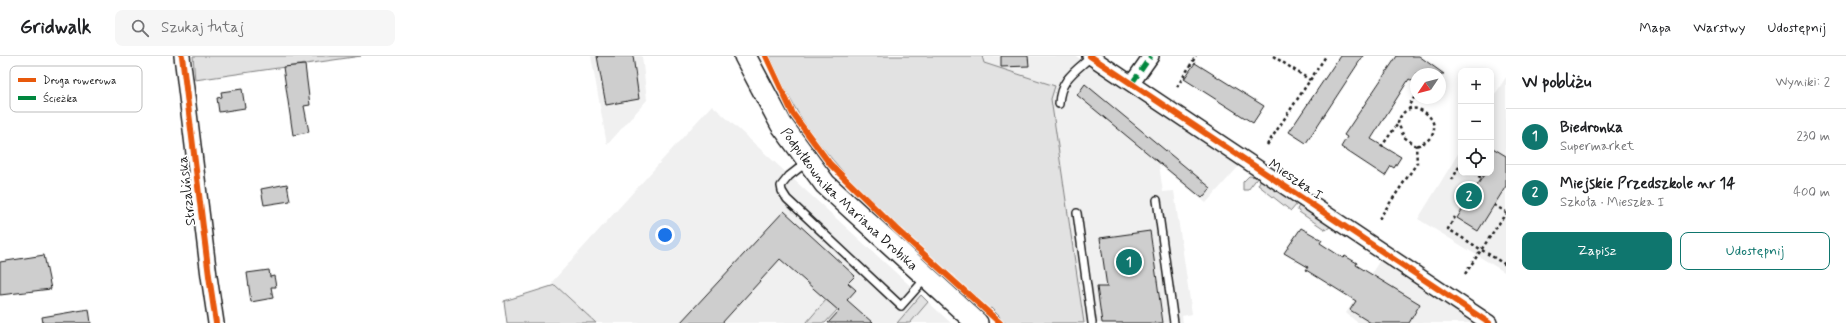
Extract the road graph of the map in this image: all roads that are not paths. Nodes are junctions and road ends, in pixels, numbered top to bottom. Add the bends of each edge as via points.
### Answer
1 (182, 56) edge
2 (745, 56) edge
3 (1090, 56) edge
4 (1151, 56) edge
5 (1132, 83) junction
6 (1059, 104) dead end
7 (807, 162) junction
8 (1157, 200) dead end
9 (1077, 213) dead end
10 (927, 278) junction
11 (216, 323) edge
12 (977, 323) edge
13 (1092, 323) edge
14 (1174, 323) edge
15 (1489, 323) edge

1 - 11 street, Strzalińska
2 - 7 main road, Podpułkownika Mariana Drobika via 781,124
3 - 5 street, Mieszka I
3 - 6 lane via 1068,78 1059,92
4 - 5 street
5 - 15 street, Mieszka I
7 - 10 main road, Podpułkownika Mariana Drobika via 825,184
7 - 10 lane via 781,186 787,199 900,306
8 - 14 lane
9 - 13 lane
10 - 12 main road, Podpułkownika Mariana Drobika

